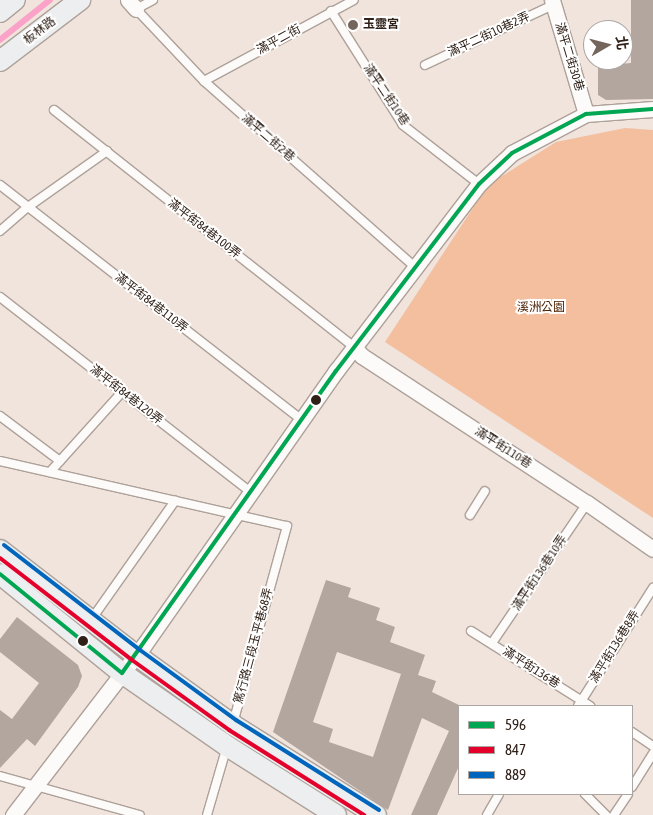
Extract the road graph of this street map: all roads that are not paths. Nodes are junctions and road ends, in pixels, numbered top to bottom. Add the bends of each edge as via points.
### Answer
1 (15, 0) edge
2 (80, 0) edge
3 (153, 0) edge
4 (354, 0) edge
5 (553, 3) edge
6 (132, 5) edge
7 (331, 11) junction
8 (0, 12) edge
9 (0, 61) edge
10 (425, 65) dead end
11 (204, 81) junction
12 (653, 109) edge
13 (54, 110) dead end
14 (586, 114) junction
15 (107, 151) junction
16 (479, 184) junction
17 (0, 185) edge
18 (28, 208) junction
19 (0, 231) edge
20 (415, 267) junction
21 (0, 297) edge
22 (354, 347) junction
23 (122, 392) junction
24 (0, 416) edge
25 (302, 420) junction
26 (0, 461) edge
27 (60, 461) junction
28 (50, 472) junction
29 (485, 491) dead end
30 (252, 493) junction
31 (174, 501) junction
32 (587, 503) junction
33 (236, 515) junction
34 (470, 515) dead end
35 (653, 549) edge
36 (0, 550) edge
37 (0, 574) edge
38 (653, 588) edge
39 (92, 620) junction
40 (470, 631) dead end
41 (492, 643) junction
42 (136, 655) junction
43 (122, 673) junction
44 (580, 704) edge
45 (233, 725) junction
46 (633, 733) edge
47 (226, 746) junction
48 (653, 746) edge
49 (653, 753) edge
50 (0, 776) edge
51 (36, 785) junction
52 (633, 785) edge
53 (498, 795) edge
54 (586, 795) edge
55 (627, 795) edge
56 (13, 815) edge
57 (140, 815) edge
58 (207, 815) edge
59 (336, 815) edge
60 (376, 815) edge
61 (487, 815) edge
62 (606, 815) edge
63 (614, 815) edge

1 - 8 street
2 - 9 street, 板林路
3 - 6 lane
4 - 7 lane, 滿平二街
5 - 10 lane, 滿平二街10巷2弄
5 - 14 street, 滿平二街30巷
6 - 11 lane, 滿平二街2巷
7 - 11 lane, 滿平二街
7 - 16 lane, 滿平二街10巷 via 403,125
11 - 20 lane, 滿平二街2巷
12 - 14 street
13 - 15 lane, 滿平街84巷100弄
14 - 16 street via 512,153
15 - 18 lane
15 - 22 lane, 滿平街84巷100弄
16 - 20 street
17 - 18 lane, 滿平街84巷110弄
18 - 19 lane
18 - 25 lane, 滿平街84巷110弄
20 - 22 street
21 - 23 lane, 滿平街84巷120弄
22 - 25 street
22 - 32 street, 滿平街110巷 via 362,356
23 - 27 lane
23 - 30 lane, 滿平街84巷120弄
24 - 27 lane
25 - 30 street
26 - 28 lane
27 - 28 lane
28 - 31 lane
29 - 34 lane
30 - 33 street
31 - 33 lane
31 - 39 lane
32 - 35 street, 滿平街110巷
32 - 41 lane, 滿平街136巷10弄
33 - 42 street
33 - 45 lane, 篤行路三段玉平巷68弄 via 287,526
36 - 39 street
37 - 43 street
38 - 44 lane, 滿平街136巷8弄
39 - 42 street
40 - 41 lane, 滿平街136巷
41 - 44 lane, 滿平街136巷
42 - 43 street
42 - 45 street
43 - 47 street
43 - 51 street
45 - 47 lane, 篤行路三段玉平巷68弄
45 - 60 street
46 - 48 lane
47 - 58 lane, 篤行路三段玉平巷68弄
47 - 59 street
49 - 52 lane
50 - 51 lane
51 - 56 street
51 - 57 lane
53 - 61 lane
54 - 62 lane
55 - 63 lane

